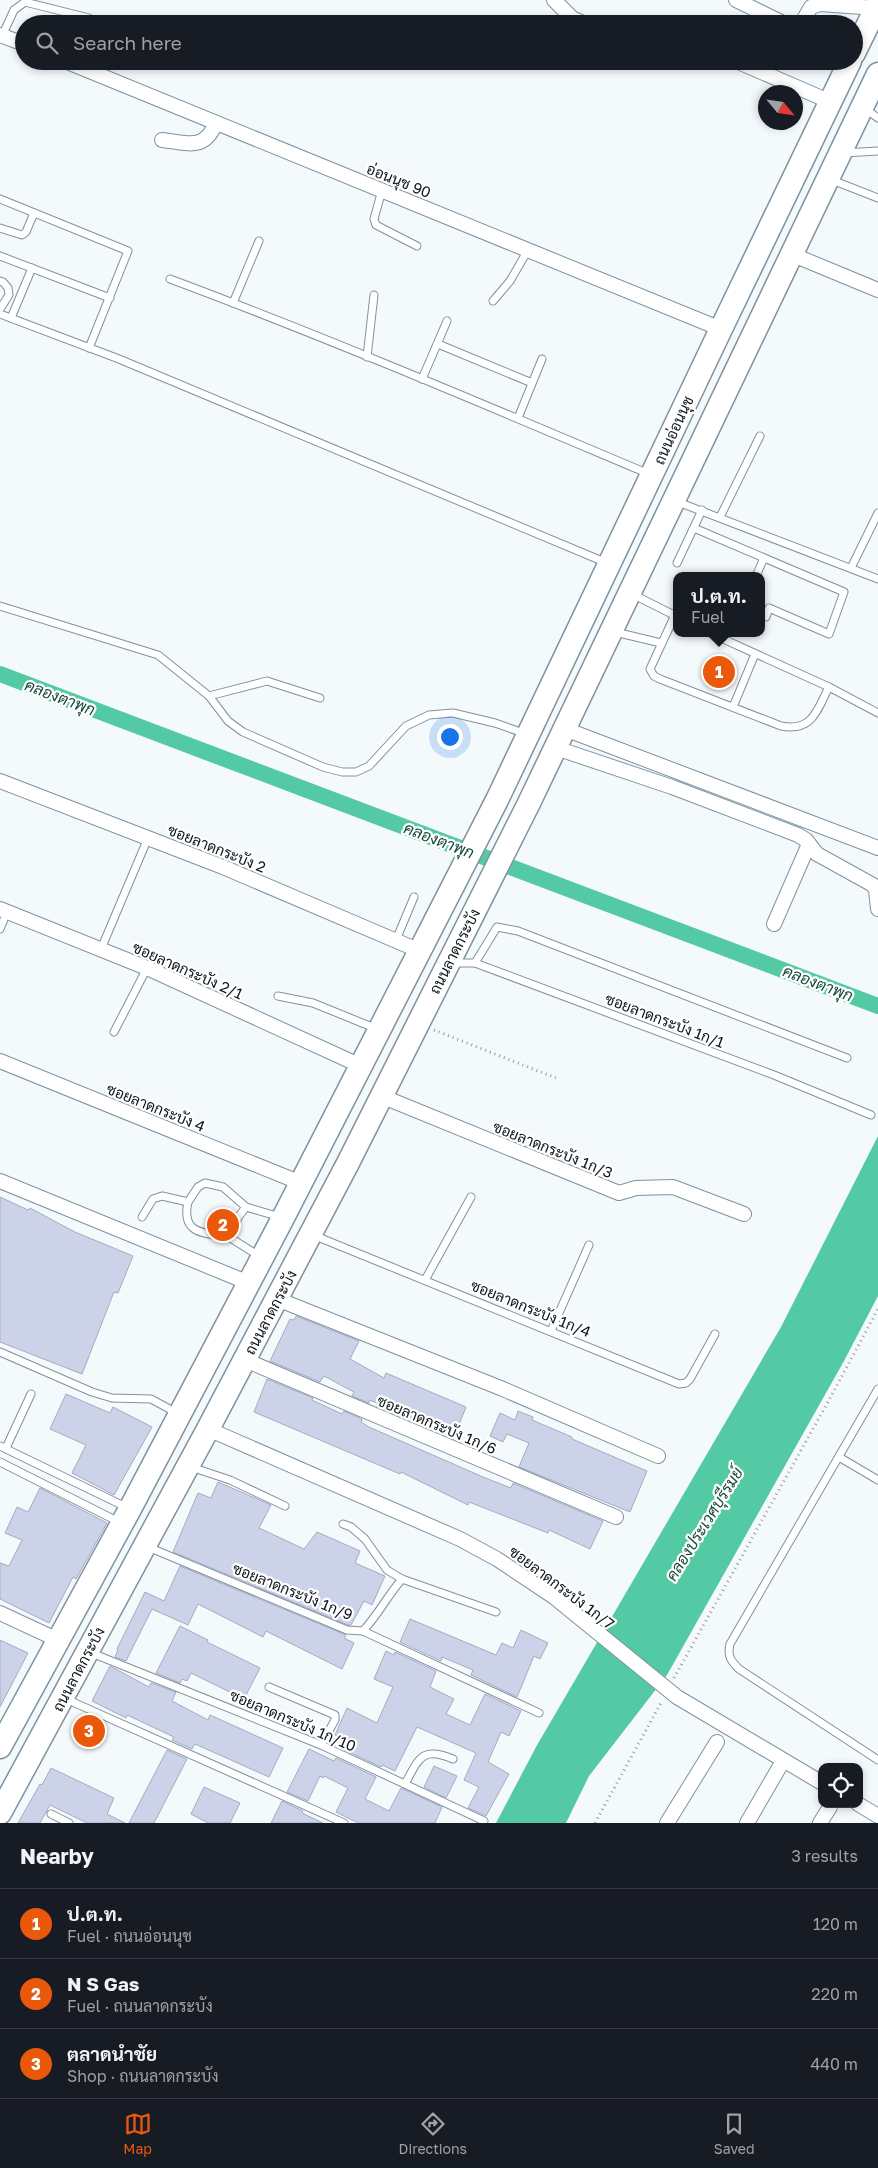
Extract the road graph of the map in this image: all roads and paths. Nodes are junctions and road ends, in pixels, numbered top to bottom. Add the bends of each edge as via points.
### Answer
1 (554, 0) edge
2 (736, 0) edge
3 (877, 6) edge
4 (77, 15) edge
5 (569, 15) edge
6 (767, 15) edge
7 (806, 15) edge
8 (1, 35) edge
9 (863, 35) edge
10 (15, 40) edge
11 (87, 70) edge
12 (757, 70) edge
13 (846, 70) edge
14 (878, 74) edge
15 (831, 102) junction
16 (870, 113) edge
17 (216, 123) junction
18 (162, 140) dead end
19 (878, 151) edge
20 (840, 153) junction
21 (828, 179) junction
22 (382, 190) junction
23 (878, 198) edge
24 (0, 200) edge
25 (34, 213) junction
26 (0, 228) edge
27 (259, 241) dead end
28 (418, 246) dead end
29 (528, 250) junction
30 (792, 254) junction
31 (0, 256) edge
32 (32, 268) junction
33 (170, 279) dead end
34 (0, 281) edge
35 (878, 290) edge
36 (374, 295) dead end
37 (110, 298) junction
38 (493, 301) dead end
39 (233, 303) junction
40 (0, 309) edge
41 (0, 314) edge
42 (11, 318) junction
43 (447, 321) dead end
44 (721, 328) junction
45 (749, 342) junction
46 (438, 344) junction
47 (90, 348) junction
48 (367, 356) junction
49 (542, 359) dead end
50 (422, 379) junction
51 (532, 383) junction
52 (518, 418) junction
53 (760, 436) dead end
54 (651, 476) junction
55 (674, 500) junction
56 (702, 510) junction
57 (878, 513) edge
58 (720, 517) junction
59 (694, 528) junction
60 (764, 558) junction
61 (677, 563) dead end
62 (610, 564) junction
63 (851, 568) junction
64 (758, 572) edge
65 (878, 579) edge
66 (630, 593) junction
67 (0, 606) edge
68 (673, 614) edge
69 (765, 616) edge
70 (673, 621) edge
71 (612, 631) junction
72 (719, 637) edge
73 (661, 643) junction
74 (755, 654) junction
75 (828, 687) junction
76 (208, 696) junction
77 (320, 698) dead end
78 (733, 707) junction
79 (878, 713) edge
80 (528, 735) junction
81 (560, 739) junction
82 (0, 781) edge
83 (497, 800) joint
84 (528, 805) joint
85 (148, 838) junction
86 (809, 844) junction
87 (878, 848) edge
88 (414, 896) dead end
89 (878, 909) edge
90 (4, 910) edge
91 (774, 924) dead end
92 (0, 929) edge
93 (396, 940) junction
94 (101, 949) junction
95 (420, 950) junction
96 (451, 954) junction
97 (475, 963) junction
98 (147, 968) junction
99 (278, 996) dead end
100 (380, 1030) junction
101 (433, 1030) dead end
102 (114, 1032) dead end
103 (847, 1058) dead end
104 (0, 1060) edge
105 (361, 1066) junction
106 (556, 1078) dead end
107 (381, 1096) junction
108 (871, 1115) dead end
109 (0, 1181) edge
110 (301, 1184) junction
111 (471, 1197) dead end
112 (188, 1202) junction
113 (246, 1207) junction
114 (744, 1214) dead end
115 (142, 1217) dead end
116 (283, 1218) junction
117 (311, 1234) junction
118 (229, 1237) junction
119 (589, 1245) dead end
120 (262, 1258) junction
121 (425, 1280) junction
122 (249, 1283) junction
123 (277, 1299) junction
124 (878, 1308) edge
125 (551, 1331) junction
126 (715, 1334) dead end
127 (0, 1352) edge
128 (245, 1360) junction
129 (878, 1389) edge
130 (31, 1394) dead end
131 (180, 1414) junction
132 (208, 1429) junction
133 (3, 1447) edge
134 (658, 1456) dead end
135 (839, 1457) junction
136 (0, 1462) edge
137 (188, 1466) junction
138 (878, 1480) edge
139 (285, 1506) dead end
140 (126, 1516) junction
141 (616, 1517) dead end
142 (343, 1524) dead end
143 (145, 1546) junction
144 (402, 1579) junction
145 (496, 1612) dead end
146 (0, 1613) edge
147 (363, 1630) junction
148 (58, 1640) junction
149 (88, 1652) junction
150 (674, 1679) dead end
151 (269, 1687) dead end
152 (665, 1696) dead end
153 (63, 1698) junction
154 (539, 1713) dead end
155 (717, 1742) dead end
156 (321, 1745) junction
157 (0, 1746) edge
158 (453, 1759) dead end
159 (783, 1760) junction
160 (878, 1760) edge
161 (818, 1781) edge
162 (405, 1784) junction
163 (863, 1807) edge
164 (829, 1808) edge
165 (0, 1813) edge
166 (51, 1814) dead end
167 (878, 1816) edge
168 (484, 1821) dead end
169 (69, 1823) edge
170 (344, 1823) edge
171 (595, 1823) edge
172 (667, 1823) edge
173 (747, 1823) edge
174 (820, 1823) edge

1 - 5 street
2 - 6 street
3 - 7 street via 820,4 811,6
3 - 9 main road
4 - 8 lane via 25,2 14,10
8 - 10 street
11 - 17 street, อ่อนนุช 90
12 - 15 street
13 - 15 main road, ถนนอ่อนนุช
14 - 16 main road, ถนนอ่อนนุช
15 - 44 main road, ถนนอ่อนนุช
16 - 20 main road, ถนนอ่อนนุช
17 - 18 street via 206,140 196,143
17 - 22 street, อ่อนนุช 90
19 - 20 lane
20 - 21 main road, ถนนอ่อนนุช
21 - 23 lane
21 - 30 main road, ถนนอ่อนนุช
22 - 28 lane via 374,219 376,225
22 - 29 street, อ่อนนุช 90
24 - 25 lane
25 - 26 lane via 22,235
25 - 37 lane via 128,251
27 - 39 lane
29 - 38 lane via 510,281
29 - 44 street, อ่อนนุช 90
30 - 35 street
30 - 45 main road, ถนนอ่อนนุช
31 - 32 lane
32 - 37 lane
32 - 42 lane
33 - 39 lane
34 - 40 lane via 8,288 9,295
36 - 48 lane
37 - 47 lane
39 - 48 lane
41 - 42 lane
42 - 47 lane
43 - 46 lane
44 - 45 main road
44 - 54 main road, ถนนอ่อนนุช
45 - 55 main road, ถนนอ่อนนุช
46 - 50 lane
46 - 51 lane
47 - 62 lane
48 - 50 lane
49 - 51 lane
50 - 52 lane
51 - 52 lane
52 - 54 lane
53 - 58 lane
54 - 62 main road, ถนนอ่อนนุช
55 - 56 lane
55 - 66 main road, ถนนอ่อนนุช
56 - 58 lane
56 - 59 lane
57 - 63 lane
58 - 63 lane
59 - 60 lane
59 - 61 lane
60 - 64 lane
60 - 69 lane via 844,592 828,634 769,608
62 - 80 main road, ถนนอ่อนนุช
63 - 65 lane
66 - 68 lane
66 - 71 main road, ถนนอ่อนนุช
67 - 76 lane via 158,655
70 - 73 lane
71 - 73 lane
71 - 81 main road, ถนนอ่อนนุช
72 - 74 lane
73 - 78 lane via 650,669 654,676
74 - 75 lane
74 - 78 lane
75 - 78 lane via 812,720 799,727 781,726
75 - 79 lane
76 - 77 lane via 267,681
76 - 80 lane via 228,721 243,732 342,772 356,772 369,766 406,726 429,716 453,713
80 - 83 main road, ถนนอ่อนนุช
81 - 84 main road, ถนนอ่อนนุช
81 - 86 street via 672,787 798,834
81 - 87 street
82 - 85 street, ซอยลาดกระบัง 2
83 - 95 main road, ถนนลาดกระบัง
84 - 96 main road, ถนนลาดกระบัง
85 - 93 street, ซอยลาดกระบัง 2
85 - 94 lane
86 - 89 street via 817,854 873,885
86 - 91 street
88 - 93 lane
90 - 92 lane
90 - 94 street, ซอยลาดกระบัง 2/1
93 - 95 street, ซอยลาดกระบัง 2
94 - 98 street, ซอยลาดกระบัง 2/1
95 - 100 main road, ถนนลาดกระบัง
96 - 97 lane, ซอยลาดกระบัง 1ก/1
96 - 107 main road, ถนนลาดกระบัง
97 - 103 lane via 497,927 518,931
97 - 108 lane, ซอยลาดกระบัง 1ก/1
98 - 102 lane
98 - 105 street, ซอยลาดกระบัง 2/1
99 - 100 lane via 313,1003
100 - 105 main road, ถนนลาดกระบัง
101 - 106 path
104 - 110 street, ซอยลาดกระบัง 4
105 - 110 main road, ถนนลาดกระบัง
107 - 114 street, ซอยลาดกระบัง 1ก/3 via 618,1193 636,1188 673,1187
107 - 117 main road, ถนนลาดกระบัง
109 - 122 street
110 - 116 main road, ถนนลาดกระบัง
111 - 121 lane
112 - 113 lane via 198,1187 205,1183 223,1187
112 - 115 lane via 162,1196 153,1199
112 - 118 lane via 187,1223 194,1228
113 - 116 lane
113 - 118 lane
116 - 120 main road, ถนนลาดกระบัง
117 - 121 lane, ซอยลาดกระบัง 1ก/4
117 - 123 main road, ถนนลาดกระบัง
118 - 120 lane
119 - 125 lane
120 - 122 main road, ถนนลาดกระบัง
121 - 125 lane, ซอยลาดกระบัง 1ก/4
122 - 131 main road, ถนนลาดกระบัง
123 - 128 main road, ถนนลาดกระบัง
123 - 134 street
124 - 150 path
125 - 126 lane, ซอยลาดกระบัง 1ก/4 via 679,1384 690,1379
127 - 131 lane via 92,1392 112,1398 151,1400
128 - 132 main road, ถนนลาดกระบัง
128 - 141 street, ซอยลาดกระบัง 1ก/6
129 - 135 lane
130 - 133 lane
131 - 140 main road, ถนนลาดกระบัง
132 - 137 main road, ถนนลาดกระบัง
132 - 159 street, ซอยลาดกระบัง 1ก/7 via 460,1539 497,1559 554,1598 677,1697
133 - 140 lane
135 - 138 lane
135 - 160 lane via 728,1652 730,1660 739,1669
136 - 140 lane
137 - 139 lane via 230,1480
137 - 143 main road, ถนนลาดกระบัง
140 - 148 main road, ถนนลาดกระบัง
142 - 144 lane via 365,1539 387,1570
143 - 147 lane, ซอยลาดกระบัง 1ก/9 via 347,1630
143 - 149 main road, ถนนลาดกระบัง
144 - 145 lane
144 - 147 lane, ซอยลาดกระบัง 1ก/9
146 - 148 street
147 - 154 lane
148 - 157 main road, ถนนลาดกระบัง
149 - 153 main road, ถนนลาดกระบัง
149 - 156 lane, ซอยลาดกระบัง 1ก/10
151 - 156 lane via 335,1715
152 - 171 path
153 - 165 main road, ถนนลาดกระบัง
153 - 170 lane
155 - 172 street
156 - 162 lane, ซอยลาดกระบัง 1ก/10
158 - 162 lane via 425,1754 419,1758
159 - 161 street, ซอยลาดกระบัง 1ก/7
159 - 173 street
162 - 168 lane, ซอยลาดกระบัง 1ก/10
163 - 167 street
164 - 174 street
166 - 169 lane

